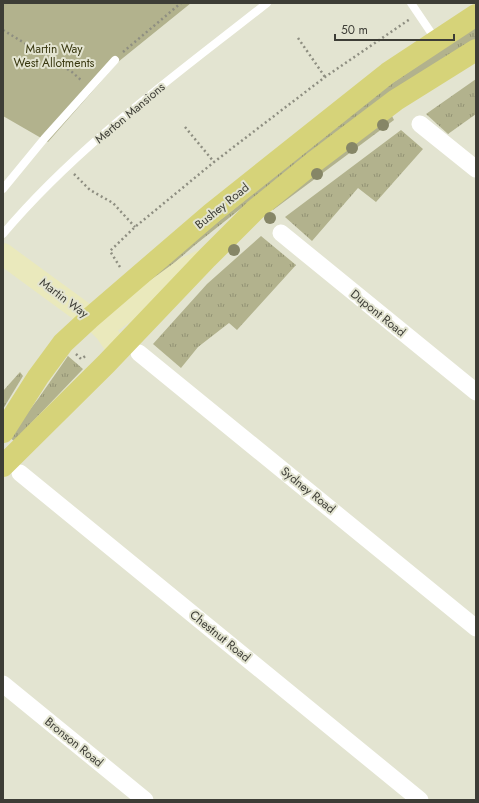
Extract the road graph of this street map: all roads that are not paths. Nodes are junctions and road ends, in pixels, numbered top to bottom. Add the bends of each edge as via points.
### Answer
1 (267, 3) edge
2 (412, 3) edge
3 (476, 15) edge
4 (436, 40) junction
5 (476, 50) edge
6 (115, 60) road end
7 (420, 124) dead end
8 (476, 169) edge
9 (3, 189) edge
10 (281, 233) dead end
11 (3, 234) edge
12 (3, 254) edge
13 (207, 258) junction
14 (93, 320) junction
15 (129, 351) junction
16 (476, 392) edge
17 (3, 432) edge
18 (11, 469) edge
19 (476, 628) edge
20 (3, 684) edge
21 (145, 800) edge
22 (420, 800) edge

1 - 11 lane, Merton Mansions via 67,166
2 - 4 lane
3 - 4 main road, Bushey Road
4 - 14 main road, Bushey Road via 388,73 212,213
5 - 13 main road, Bushey Road via 396,100 314,162 255,210
6 - 9 lane
7 - 8 street
10 - 16 street, Dupont Road
12 - 14 main road, Martin Way
13 - 14 main road, Bushey Road via 186,268 114,320
13 - 15 main road, Bushey Road
14 - 15 main road, Martin Way
14 - 17 main road, Bushey Road via 60,347
15 - 18 main road, Bushey Road via 106,364
15 - 19 street, Sydney Road
18 - 22 street, Chestnut Road
20 - 21 street, Bronson Road

